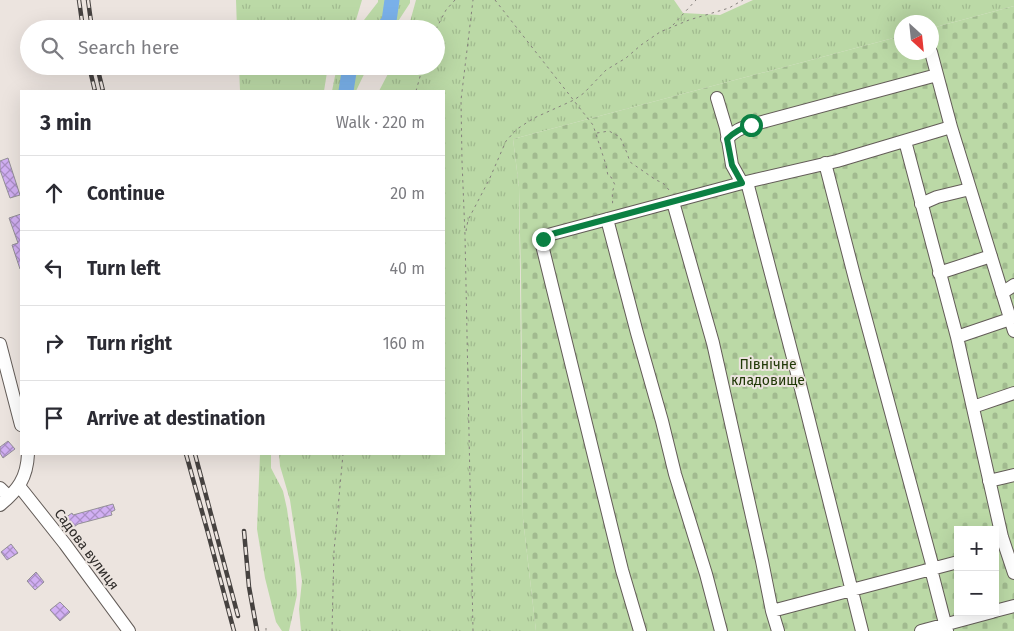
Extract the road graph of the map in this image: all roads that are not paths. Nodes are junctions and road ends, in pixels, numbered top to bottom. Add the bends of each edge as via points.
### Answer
1 (933, 60) edge
2 (937, 75) junction
3 (717, 98) dead end
4 (951, 127) junction
5 (727, 139) junction
6 (905, 141) junction
7 (825, 164) junction
8 (745, 183) junction
9 (970, 189) junction
10 (674, 202) junction
11 (921, 204) junction
12 (607, 219) junction
13 (991, 256) junction
14 (939, 273) junction
15 (1014, 285) edge
16 (1002, 293) junction
17 (1012, 325) edge
18 (957, 337) junction
19 (0, 344) edge
20 (1014, 393) edge
21 (973, 407) junction
22 (20, 421) edge
23 (28, 455) edge
24 (1014, 475) edge
25 (989, 481) junction
26 (19, 486) junction
27 (0, 488) edge
28 (4, 501) edge
29 (1005, 550) edge
30 (954, 563) edge
31 (932, 568) junction
32 (1014, 573) edge
33 (852, 589) junction
34 (1014, 606) edge
35 (999, 610) edge
36 (772, 611) junction
37 (982, 616) edge
38 (946, 628) edge
39 (129, 631) edge
40 (640, 631) edge
41 (721, 631) edge
42 (778, 631) edge
43 (862, 631) edge
44 (921, 631) edge

1 - 2 street
2 - 4 street
2 - 5 street via 751,125 732,133
3 - 5 street
4 - 6 street
4 - 9 street
5 - 8 street via 732,165
6 - 7 street
6 - 11 street
7 - 8 street
7 - 31 street
8 - 10 street
8 - 33 street via 778,296
9 - 11 street
9 - 13 street
10 - 12 street
10 - 36 street via 713,343
11 - 14 street
12 - 40 street via 548,235 542,245
12 - 41 street
13 - 14 street
13 - 16 street
14 - 18 street
15 - 16 street
16 - 17 street
17 - 18 street
18 - 21 street
19 - 22 street
20 - 21 street
21 - 25 street
23 - 26 street
24 - 25 street
25 - 29 street
26 - 28 street
26 - 39 street, Садова вулиця
27 - 28 street
29 - 32 street
30 - 31 street
31 - 33 street
31 - 38 street
33 - 36 street
33 - 43 street
34 - 35 street
36 - 42 street
37 - 38 street
38 - 44 street

